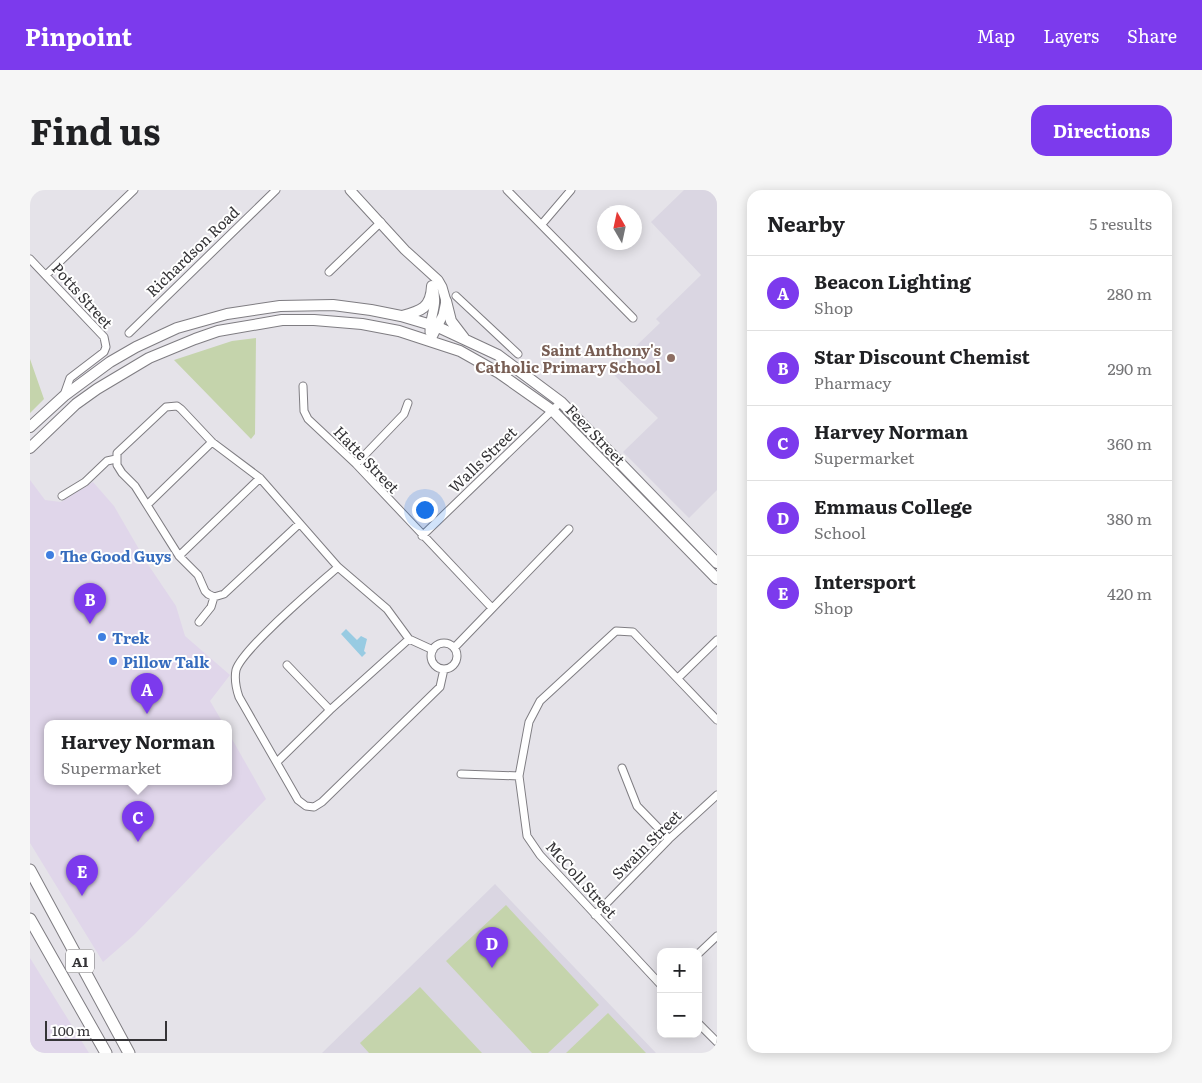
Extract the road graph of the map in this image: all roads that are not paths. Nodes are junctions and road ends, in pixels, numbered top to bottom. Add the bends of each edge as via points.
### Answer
1 (134, 190) edge
2 (276, 190) edge
3 (350, 190) edge
4 (507, 190) edge
5 (571, 190) edge
6 (381, 222) junction
7 (542, 224) junction
8 (30, 259) edge
9 (421, 266) junction
10 (329, 272) dead end
11 (46, 275) junction
12 (432, 286) junction
13 (451, 299) junction
14 (401, 316) junction
15 (633, 318) dead end
16 (434, 326) junction
17 (129, 333) dead end
18 (466, 340) junction
19 (430, 341) junction
20 (508, 345) junction
21 (518, 354) dead end
22 (499, 356) junction
23 (303, 386) dead end
24 (64, 396) junction
25 (561, 402) junction
26 (408, 403) dead end
27 (553, 411) junction
28 (30, 427) edge
29 (212, 442) junction
30 (30, 448) edge
31 (116, 460) junction
32 (356, 464) junction
33 (260, 478) junction
34 (62, 496) dead end
35 (147, 505) junction
36 (299, 524) junction
37 (570, 529) dead end
38 (422, 536) junction
39 (179, 556) junction
40 (716, 560) edge
41 (338, 567) junction
42 (717, 579) edge
43 (214, 597) junction
44 (492, 608) junction
45 (198, 622) dead end
46 (409, 639) junction
47 (717, 640) edge
48 (454, 648) junction
49 (433, 650) junction
50 (286, 665) dead end
51 (444, 668) junction
52 (678, 678) junction
53 (330, 710) junction
54 (717, 720) edge
55 (277, 762) junction
56 (622, 768) dead end
57 (462, 774) dead end
58 (518, 776) junction
59 (717, 795) edge
60 (669, 839) junction
61 (30, 870) edge
62 (595, 915) junction
63 (30, 918) edge
64 (717, 936) edge
65 (702, 950) edge
66 (657, 981) edge
67 (702, 1027) edge
68 (717, 1042) edge
69 (106, 1053) edge
70 (129, 1053) edge

1 - 11 street
2 - 17 street, Richardson Road
3 - 6 street
4 - 7 street
5 - 7 street
6 - 9 street
6 - 10 street
7 - 15 street
8 - 11 street, Potts Street
9 - 12 street
9 - 13 street via 438,280
11 - 24 street, Potts Street via 106,342 104,352 70,378
12 - 14 main road via 432,294 420,311
12 - 16 street
13 - 16 street
13 - 18 main road via 451,321
13 - 20 street
14 - 16 main road, Feez Street
14 - 24 main road, Feez Street via 333,305 302,304 227,314 177,328 136,347
16 - 18 main road, Feez Street
16 - 19 street
18 - 22 main road, Feez Street
19 - 27 main road, Feez Street via 460,350
19 - 30 main road, Feez Street via 399,331 343,321 262,323 218,331 170,348 120,374 76,404
20 - 21 street
20 - 22 street
22 - 25 main road, Feez Street
23 - 32 street, Hatte Street via 304,411 308,418
24 - 28 main road
25 - 27 street, Walls Street
25 - 40 main road, Feez Street
26 - 32 street via 404,414
27 - 38 street, Walls Street
27 - 42 main road, Feez Street
29 - 31 street via 181,409 166,407 117,453
29 - 33 street
29 - 35 street
31 - 34 street via 107,461 85,482
31 - 35 street
32 - 38 street, Hatte Street
33 - 36 street
33 - 39 street
35 - 39 street
36 - 41 street
36 - 43 street via 224,594
37 - 44 street
38 - 44 street, Hatte Street
39 - 43 street via 198,575 205,591
41 - 46 street via 387,609
41 - 55 street via 269,630 237,669 235,680 239,696
43 - 45 street
44 - 48 street
46 - 49 street
46 - 53 street
47 - 52 street
48 - 49 street via 443,643
48 - 51 street via 455,663
49 - 51 street via 434,663
50 - 53 street
51 - 55 street via 440,687 314,808 298,800
52 - 54 street
52 - 58 street, McColl Street via 633,632 616,631 540,701 529,722
53 - 55 street
56 - 60 street via 637,806
57 - 58 street
58 - 62 street, McColl Street via 527,836 540,855
59 - 60 street, Swain Street
60 - 62 street, Swain Street
61 - 70 highway, A1
62 - 66 street, McColl Street
63 - 69 highway, A1
64 - 65 street
67 - 68 street

